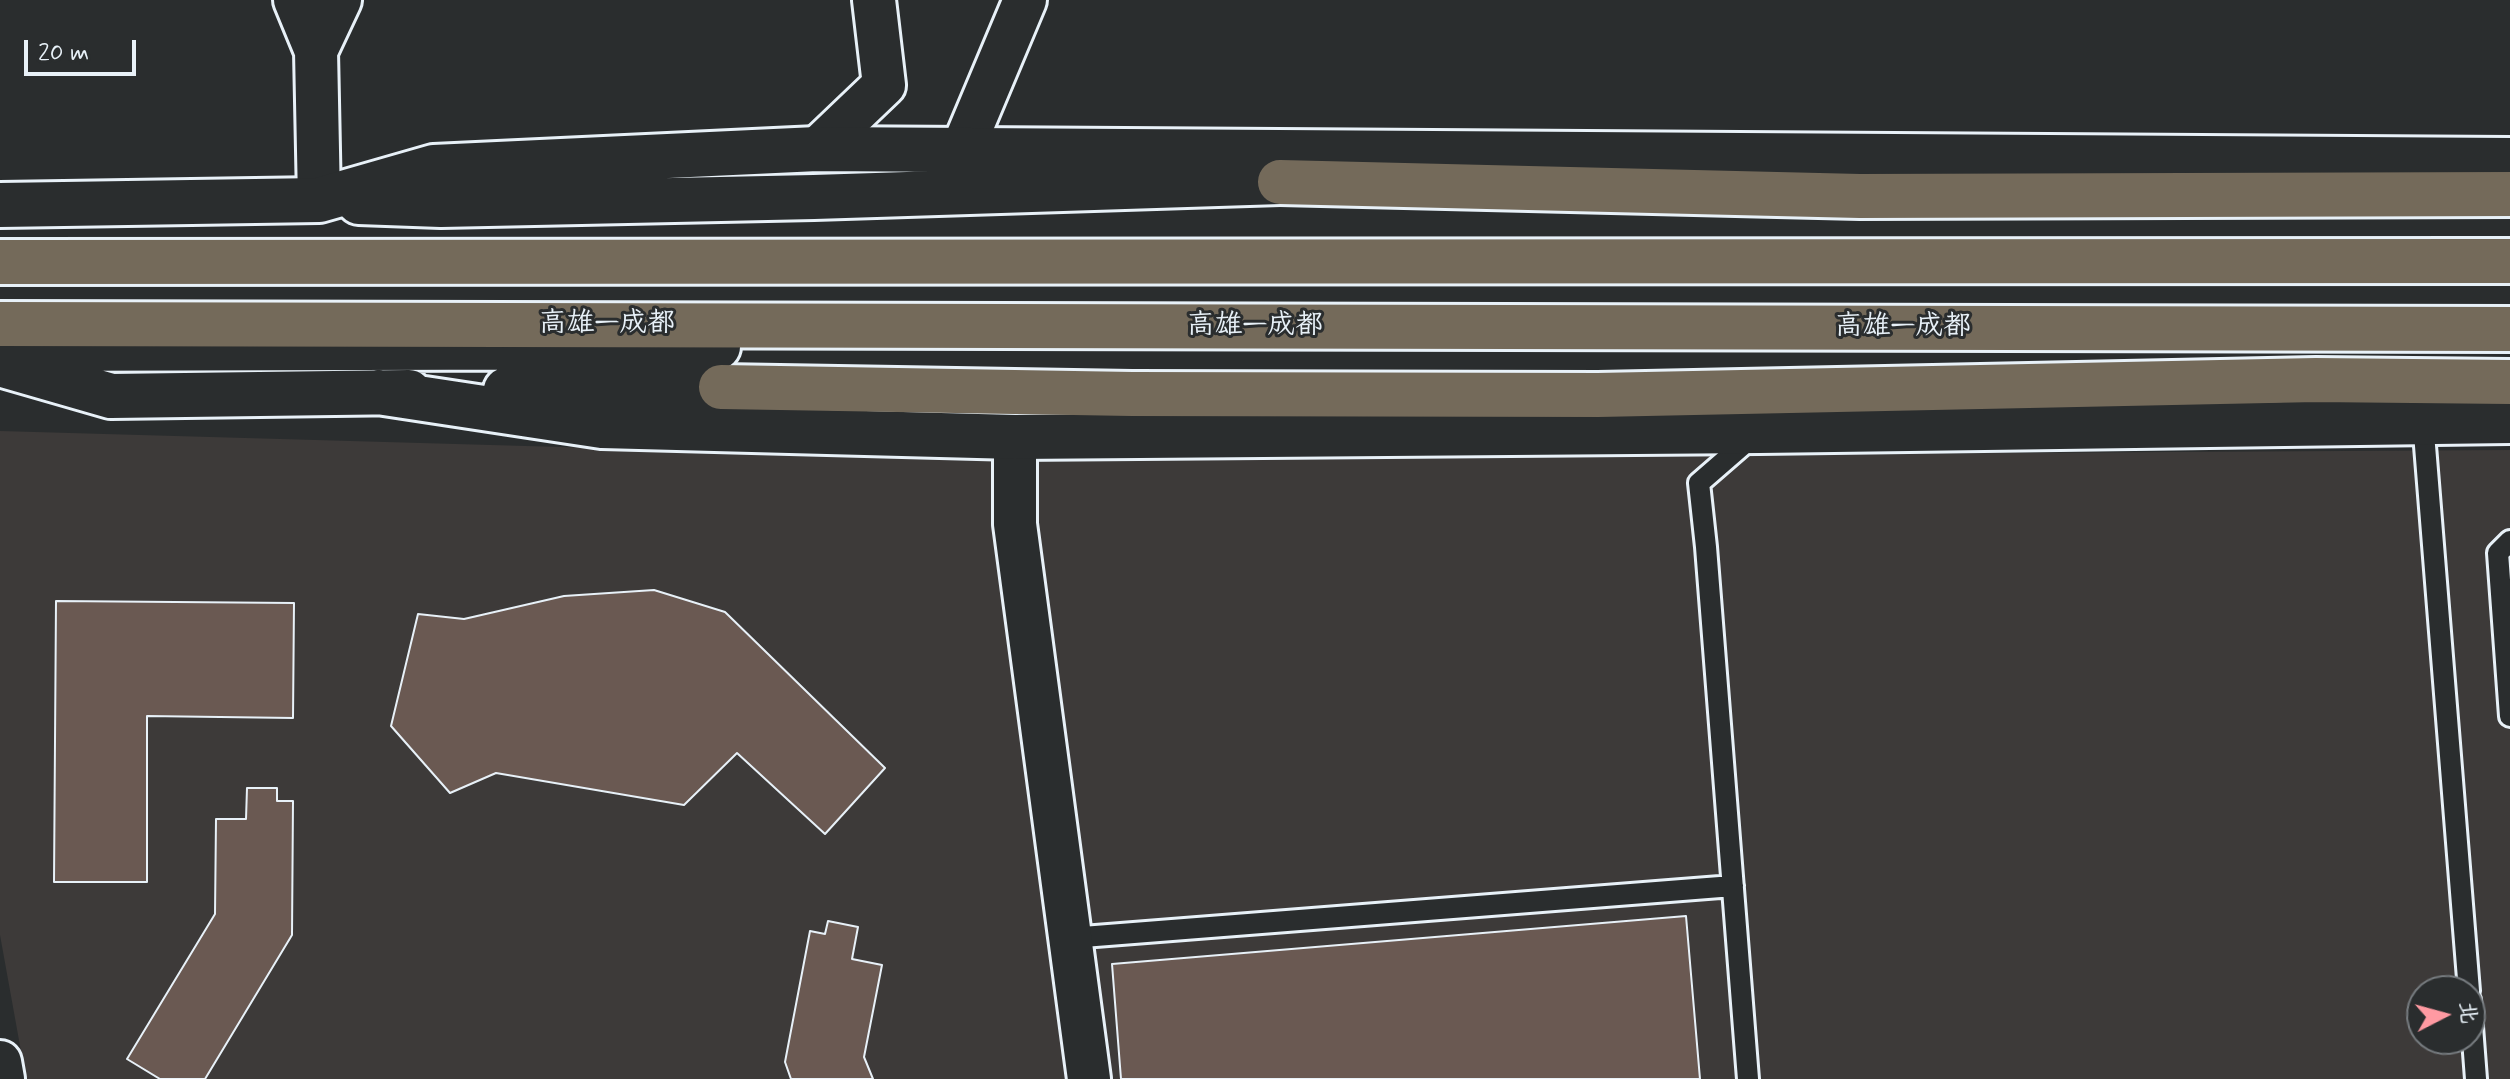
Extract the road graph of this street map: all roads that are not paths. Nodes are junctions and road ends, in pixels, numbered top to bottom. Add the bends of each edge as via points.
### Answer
1 (295, 0) edge
2 (340, 0) edge
3 (874, 0) edge
4 (1025, 0) edge
5 (316, 51) junction
6 (817, 149) junction
7 (962, 150) junction
8 (2510, 160) edge
9 (1280, 182) joint
10 (2510, 194) edge
11 (319, 200) junction
12 (0, 205) edge
13 (2510, 261) edge
14 (0, 262) edge
15 (0, 324) edge
16 (2510, 329) edge
17 (2510, 346) edge
18 (0, 349) edge
19 (0, 364) edge
20 (2510, 382) edge
21 (721, 387) joint
22 (378, 392) junction
23 (2423, 421) junction
24 (2510, 421) edge
25 (1759, 431) junction
26 (1015, 437) junction
27 (2510, 541) edge
28 (2510, 716) edge
29 (1733, 886) junction
30 (1070, 938) junction
31 (2468, 975) edge
32 (2474, 1055) edge
33 (0, 1062) edge
34 (3, 1079) edge
35 (1089, 1079) edge
36 (1748, 1079) edge
37 (2476, 1079) edge

1 - 5 street
2 - 5 street
3 - 6 street via 884,85
4 - 7 street
5 - 11 street
6 - 7 main road
6 - 11 main road via 434,167
7 - 8 main road
9 - 10 highway via 1860,196
9 - 11 main road via 456,204
11 - 12 main road
13 - 14 highway
15 - 16 highway, 高雄—成都
17 - 18 main road
19 - 22 main road via 111,396
20 - 21 highway via 2300,380 1598,395
21 - 22 main road
22 - 26 main road via 602,426
23 - 24 main road
23 - 25 main road
23 - 31 lane
25 - 26 main road
25 - 29 lane via 1699,483
26 - 30 street via 1015,524
27 - 28 lane via 2498,553
29 - 30 lane
29 - 36 lane
30 - 35 street
32 - 37 lane
33 - 34 street

